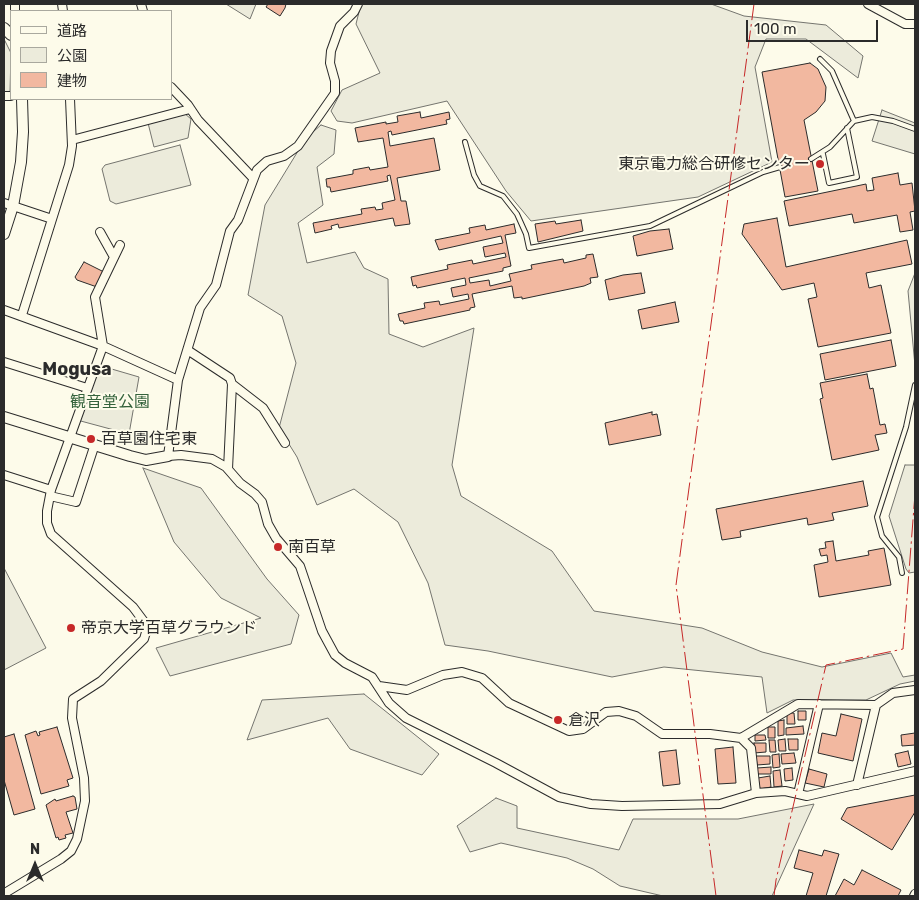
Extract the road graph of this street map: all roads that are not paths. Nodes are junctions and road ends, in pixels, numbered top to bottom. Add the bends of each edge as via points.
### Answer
1 (358, 4) edge
2 (868, 4) edge
3 (915, 24) edge
4 (820, 59) dead end
5 (172, 88) edge
6 (22, 100) edge
7 (70, 100) edge
8 (190, 109) junction
9 (854, 121) junction
10 (847, 128) junction
11 (915, 128) edge
12 (72, 140) junction
13 (466, 142) dead end
14 (823, 154) junction
15 (811, 159) dead end
16 (780, 167) dead end
17 (253, 178) junction
18 (8, 204) edge
19 (52, 219) junction
20 (100, 232) dead end
21 (4, 234) edge
22 (120, 245) dead end
23 (114, 257) junction
24 (4, 310) edge
25 (22, 315) junction
26 (103, 346) junction
27 (189, 351) junction
28 (4, 362) edge
29 (178, 380) junction
30 (232, 384) junction
31 (915, 385) edge
32 (87, 388) junction
33 (4, 417) edge
34 (69, 437) junction
35 (285, 443) dead end
36 (96, 444) junction
37 (168, 456) junction
38 (228, 469) junction
39 (4, 475) edge
40 (50, 493) junction
41 (902, 574) dead end
42 (379, 686) junction
43 (915, 690) edge
44 (818, 704) junction
45 (876, 705) junction
46 (741, 738) junction
47 (915, 771) edge
48 (857, 785) junction
49 (756, 793) junction
50 (798, 794) junction
51 (4, 892) edge

1 - 17 street via 340,26 331,51 335,94 298,146 284,156 266,161
2 - 3 street via 905,24
4 - 9 lane via 832,71
5 - 8 street
6 - 18 street via 21,162
7 - 12 street
8 - 12 street
8 - 17 street
9 - 10 lane
9 - 11 lane via 872,117
10 - 14 lane
10 - 14 lane via 857,177 829,183
12 - 19 street via 69,165
13 - 16 lane via 480,186 503,196 517,214 529,248 650,226
14 - 15 lane
17 - 27 street via 238,220 230,231 216,285 200,308
18 - 19 street
18 - 21 street
19 - 25 street
20 - 23 street
22 - 23 street
23 - 26 street via 95,297
24 - 25 street
25 - 26 street
26 - 29 street
26 - 32 street
27 - 29 street
27 - 30 street via 230,378
28 - 32 street
29 - 37 street
30 - 35 street via 263,408
30 - 38 street
31 - 41 lane via 906,427 877,517 882,536 899,557
32 - 34 street
33 - 34 street
34 - 36 street
34 - 40 street
36 - 37 street via 146,460
36 - 40 street via 76,502
37 - 38 street via 212,459
38 - 42 street via 262,502 276,538 300,566 322,631 335,655 372,677
39 - 40 street
40 - 51 street via 47,523 51,534 133,607 145,623 146,632 144,639 102,681 73,699 72,718 84,778 85,802 77,839 71,850
42 - 46 street via 407,690 442,675 462,672 482,678 509,703 569,731 584,729 606,712 619,711 636,716 662,734
42 - 49 street via 389,703 406,718 560,798 591,804 668,807 720,804
43 - 45 street via 893,693
44 - 45 street
44 - 46 street via 798,704
44 - 50 street
45 - 48 street
46 - 49 street via 751,748
47 - 48 street
48 - 50 street via 807,796
49 - 50 street

